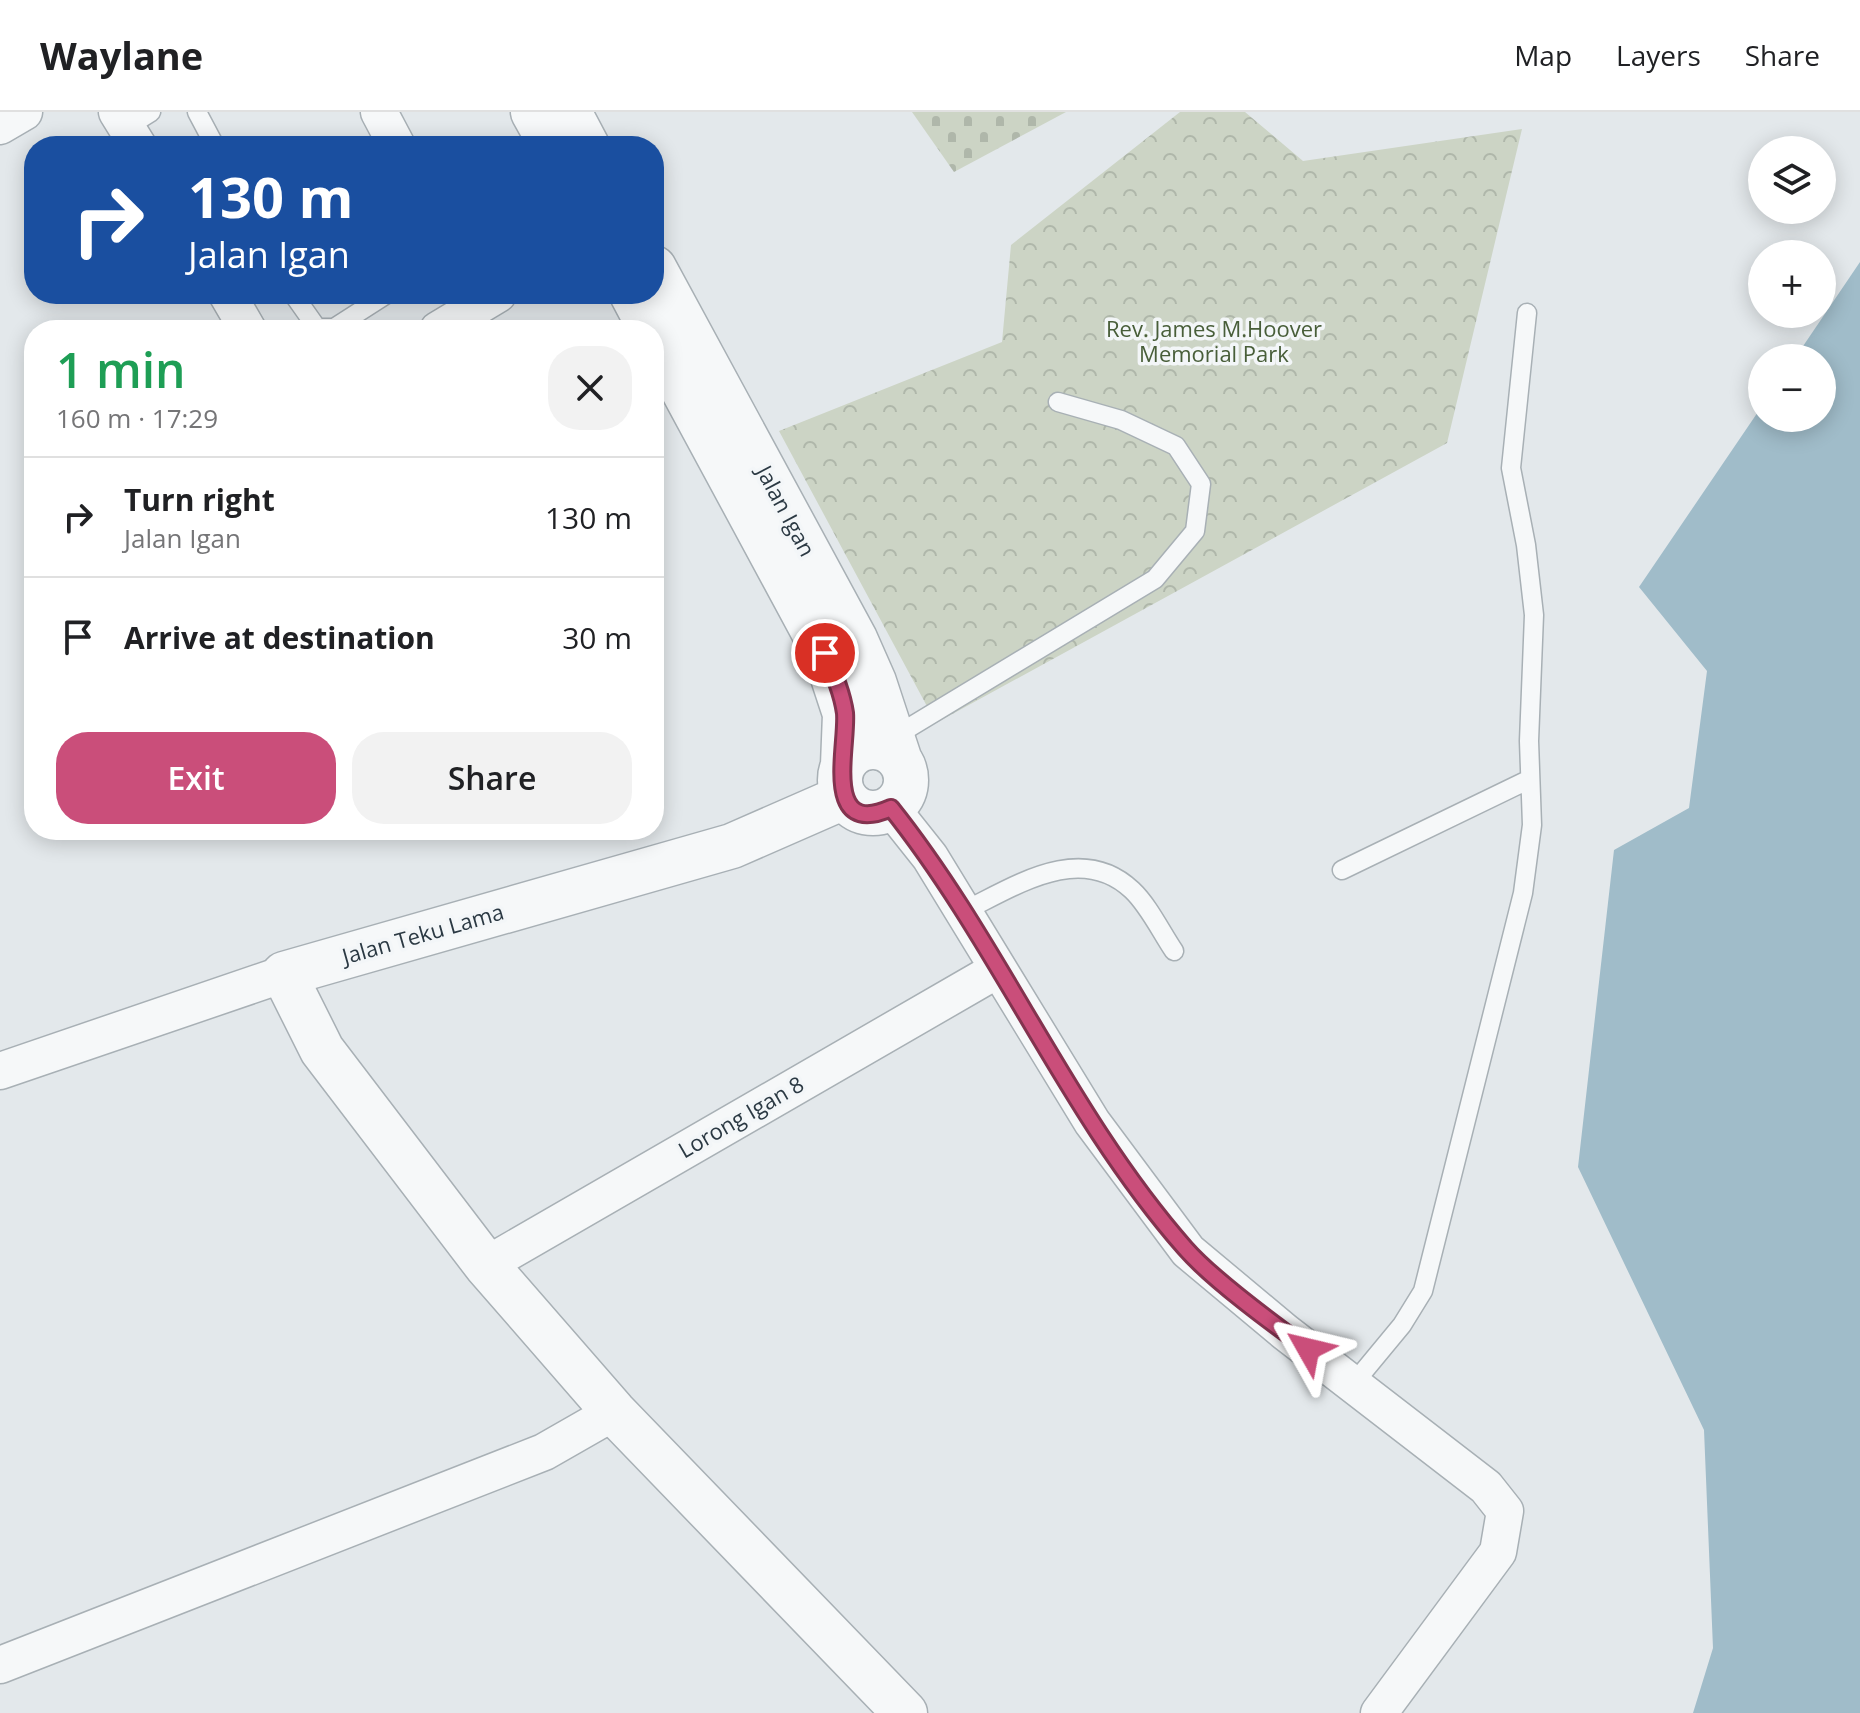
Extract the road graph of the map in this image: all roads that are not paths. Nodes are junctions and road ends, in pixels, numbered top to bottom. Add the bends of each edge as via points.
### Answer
1 (24, 112) edge
2 (197, 112) edge
3 (379, 112) edge
4 (533, 112) edge
5 (569, 112) edge
6 (0, 126) edge
7 (210, 136) edge
8 (392, 136) edge
9 (546, 136) edge
10 (582, 136) edge
11 (664, 286) edge
12 (371, 304) edge
13 (476, 304) edge
14 (1527, 313) dead end
15 (346, 320) edge
16 (453, 320) edge
17 (664, 355) edge
18 (1058, 402) dead end
19 (896, 749) junction
20 (1530, 779) junction
21 (844, 781) junction
22 (891, 808) junction
23 (1342, 870) dead end
24 (962, 912) junction
25 (1174, 951) dead end
26 (997, 970) junction
27 (284, 974) junction
28 (0, 1071) edge
29 (486, 1265) junction
30 (1354, 1383) junction
31 (614, 1412) junction
32 (0, 1665) edge
33 (905, 1713) edge
34 (1379, 1713) edge

1 - 6 street
2 - 7 lane
3 - 8 street
4 - 9 street
5 - 10 street
11 - 19 street, Jalan Igan via 855,639
12 - 15 lane
13 - 16 street
14 - 20 lane via 1511,468 1534,615
17 - 21 street, Jalan Igan via 825,653 845,714
18 - 19 lane via 1121,420 1176,446 1201,484 1195,531 1155,579
19 - 21 street via 871,747 850,756
19 - 22 street via 905,770 904,791
20 - 23 lane
20 - 30 lane via 1532,825 1523,893 1423,1291
21 - 22 street via 861,811
21 - 27 street, Jalan Teku Lama via 732,846
22 - 24 street via 930,857
24 - 25 lane via 1052,870 1091,867 1132,890
24 - 26 street
26 - 29 street, Lorong Igan 8
26 - 30 street via 1092,1122 1188,1251
27 - 28 street, Jalan Teku Lama
27 - 29 street via 322,1050
29 - 31 street
30 - 34 street via 1486,1487 1505,1511 1498,1552
31 - 32 street via 544,1452
31 - 33 street

